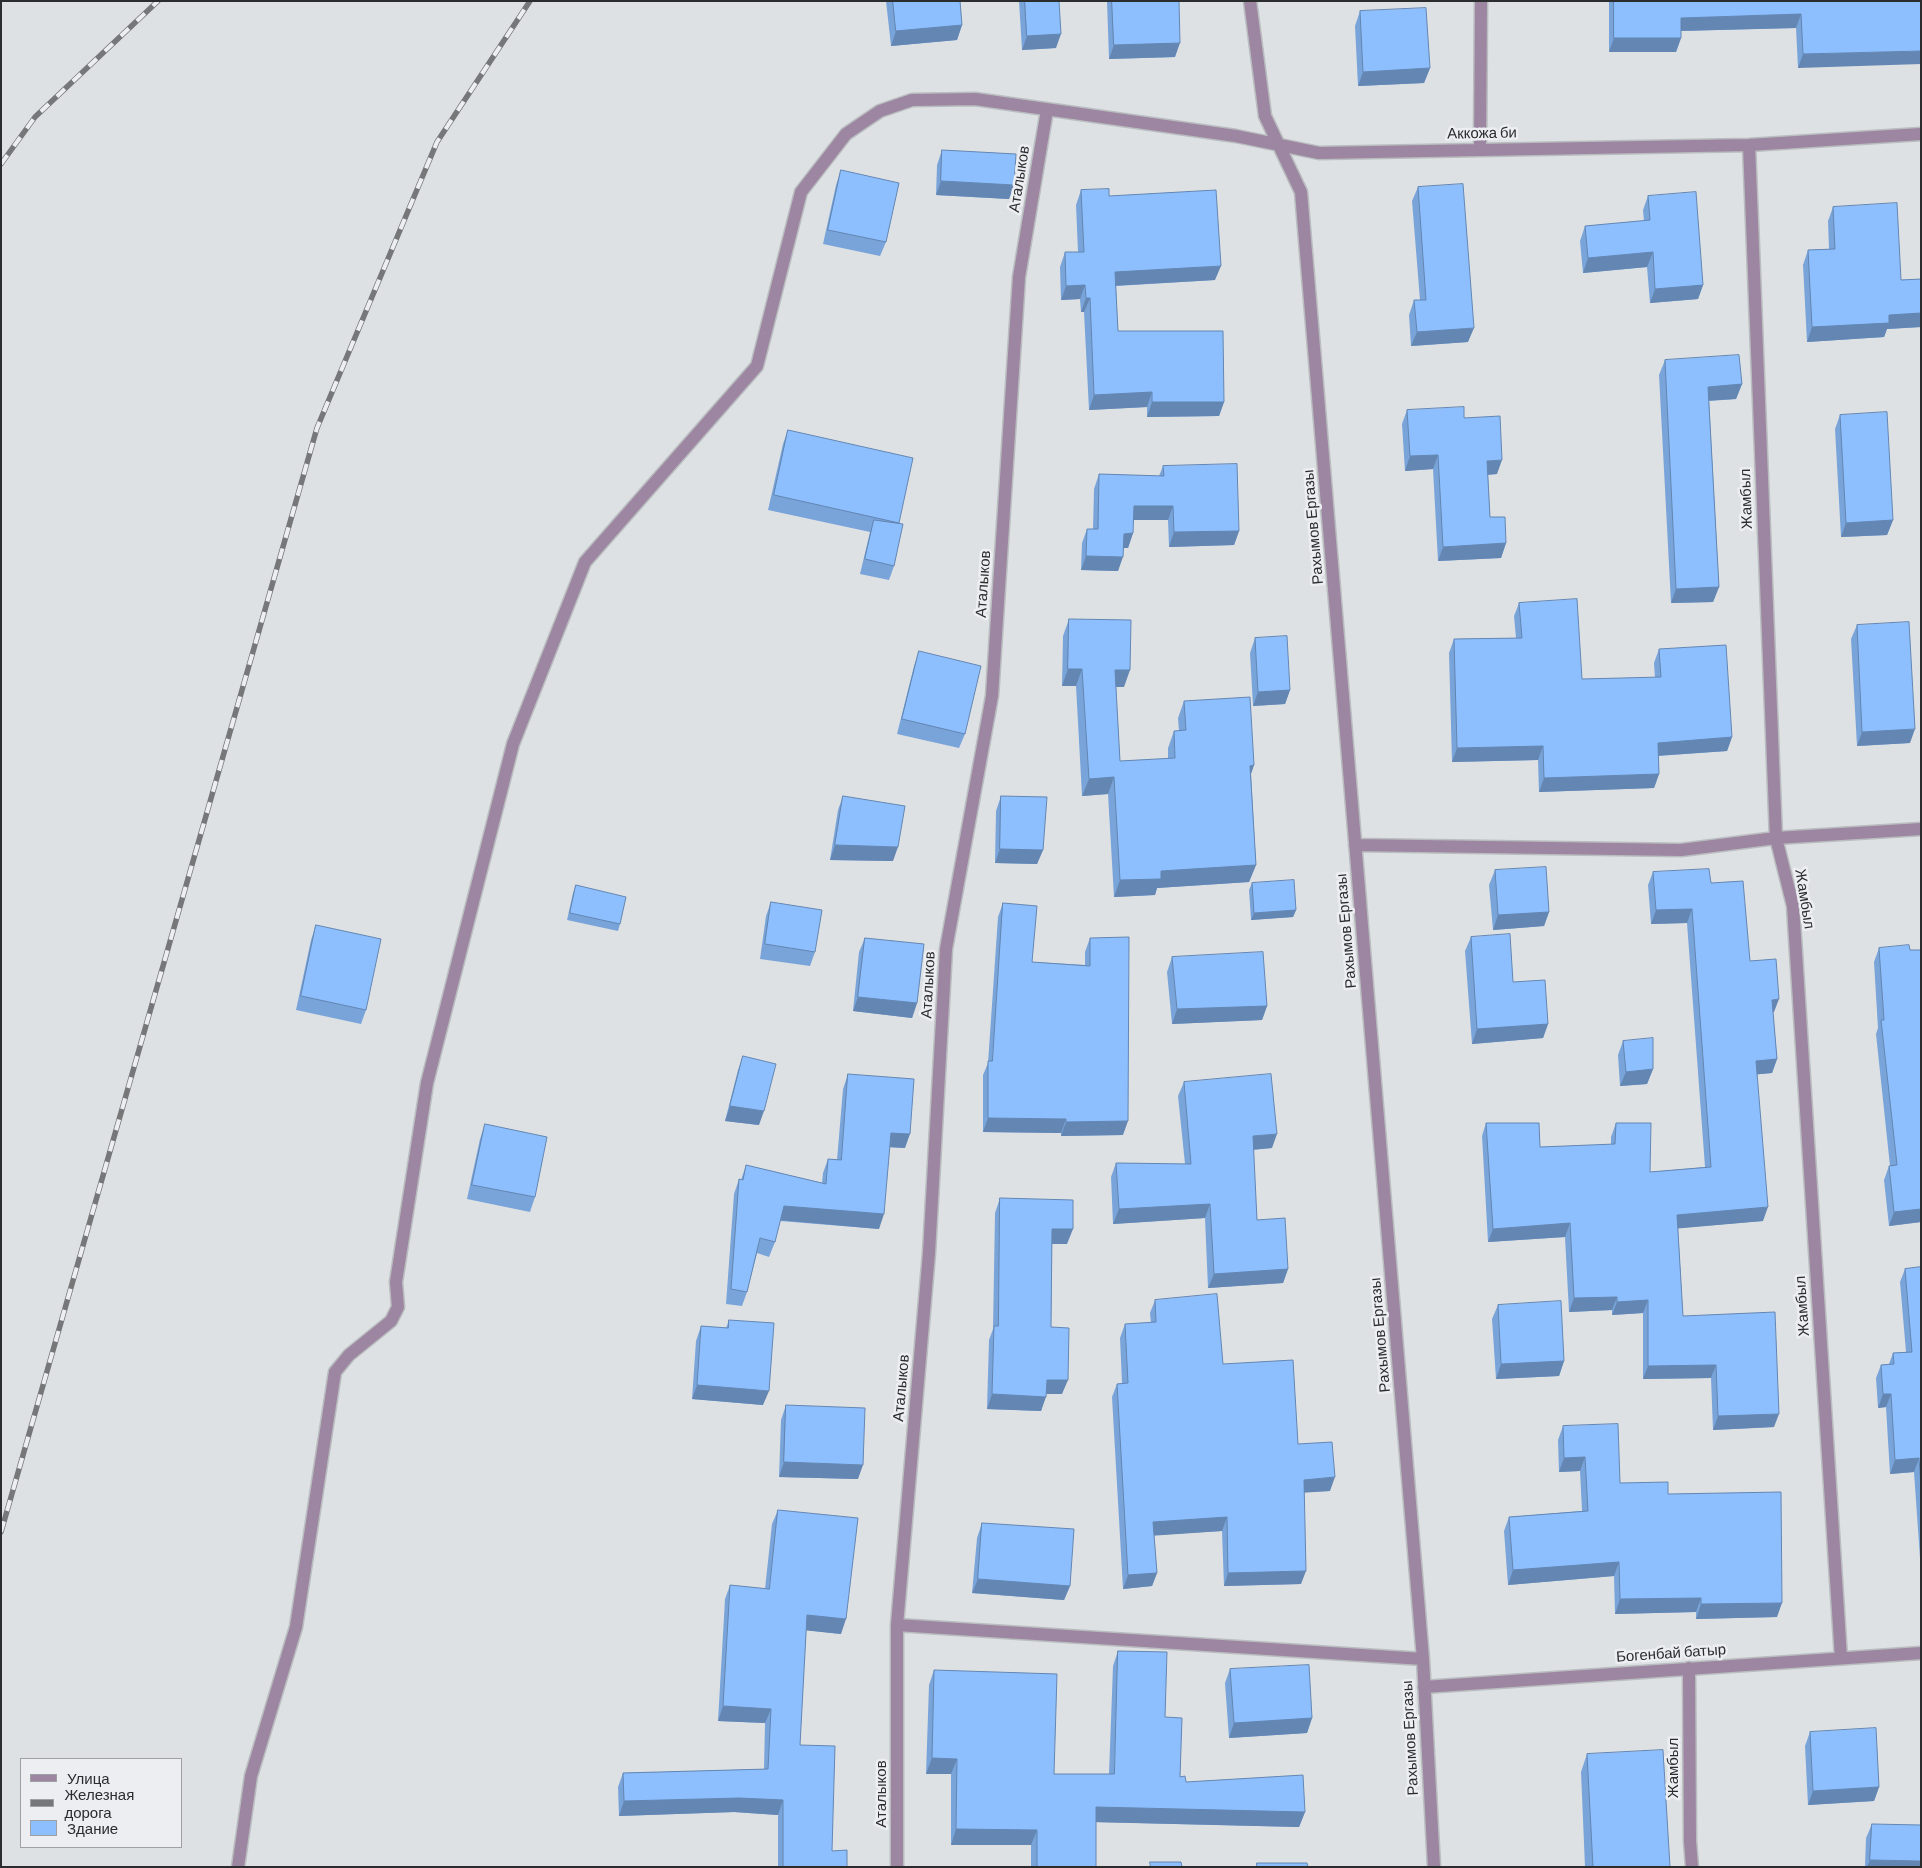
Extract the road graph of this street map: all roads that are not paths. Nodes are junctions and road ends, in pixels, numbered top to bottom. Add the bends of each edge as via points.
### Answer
1 (1250, 1) edge
2 (1481, 1) edge
3 (1047, 110) junction
4 (1921, 134) edge
5 (1279, 145) junction
6 (1749, 145) junction
7 (1480, 149) junction
8 (1921, 829) edge
9 (1776, 838) junction
10 (1355, 846) junction
11 (897, 1625) junction
12 (1921, 1653) edge
13 (1423, 1658) junction
14 (1841, 1658) junction
15 (1688, 1668) junction
16 (1424, 1687) junction
17 (238, 1867) edge
18 (897, 1867) edge
19 (1434, 1867) edge
20 (1692, 1867) edge

1 - 5 street, Рахымов Ергазы via 1265,116
2 - 7 street
3 - 5 street, Аккожа би
3 - 11 street, Аталыков via 1020,277 992,696 946,948 929,1253
3 - 17 street, Аккожа би via 975,99 912,100 880,112 846,134 801,192 757,366 585,562 513,744 429,1074 396,1282 398,1307 391,1321 349,1354 335,1372 296,1627 252,1776
4 - 6 street, Аккожа би
5 - 7 street, Аккожа би via 1319,152
5 - 10 street, Рахымов Ергазы via 1301,192
6 - 7 street, Аккожа би
6 - 9 street, Жамбыл
8 - 9 street
9 - 10 street via 1681,850
9 - 14 street, Жамбыл via 1793,906
10 - 13 street, Рахымов Ергазы
11 - 13 street
11 - 18 street, Аталыков
12 - 14 street, Богенбай батыр
13 - 16 street, Рахымов Ергазы
14 - 15 street, Богенбай батыр
15 - 16 street, Богенбай батыр
15 - 20 street, Жамбыл
16 - 19 street, Рахымов Ергазы

